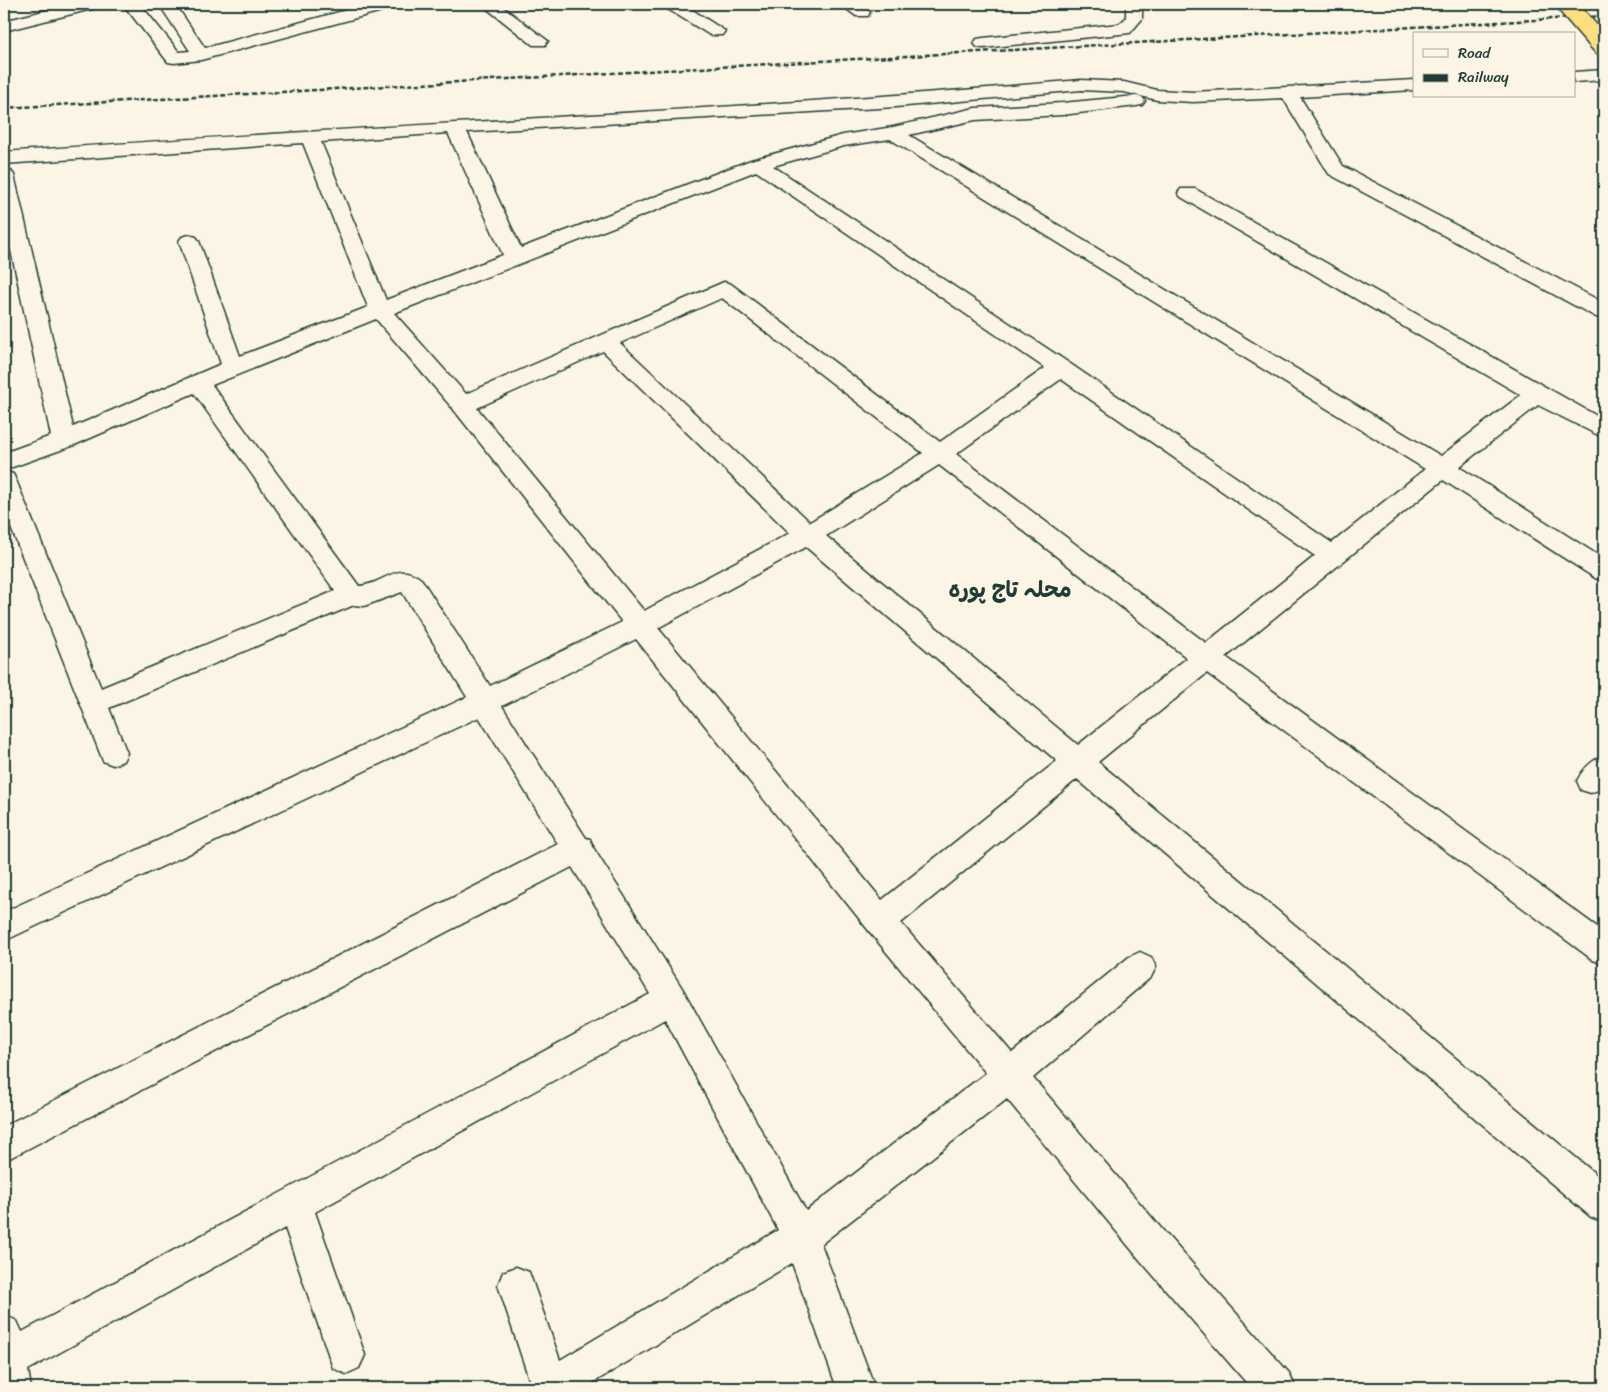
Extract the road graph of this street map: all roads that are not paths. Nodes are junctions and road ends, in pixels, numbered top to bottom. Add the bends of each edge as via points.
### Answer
1 (90, 4) edge
2 (131, 4) edge
3 (167, 4) edge
4 (387, 4) edge
5 (489, 4) edge
6 (672, 4) edge
7 (848, 4) edge
8 (1134, 4) edge
9 (1566, 4) edge
10 (862, 12) dead end
11 (4, 26) edge
12 (716, 31) dead end
13 (539, 41) dead end
14 (983, 43) dead end
15 (1604, 48) edge
16 (200, 56) junction
17 (1604, 75) edge
18 (1576, 77) edge
19 (1413, 85) edge
20 (1288, 91) junction
21 (1193, 97) junction
22 (454, 127) junction
23 (893, 133) junction
24 (310, 138) junction
25 (4, 158) edge
26 (758, 164) junction
27 (4, 175) edge
28 (1188, 193) dead end
29 (189, 241) dead end
30 (515, 258) junction
31 (379, 309) junction
32 (1604, 312) edge
33 (606, 342) junction
34 (233, 367) junction
35 (1061, 368) junction
36 (198, 382) junction
37 (1537, 394) junction
38 (462, 405) junction
39 (1604, 430) edge
40 (64, 440) junction
41 (939, 454) junction
42 (4, 462) edge
43 (1442, 468) junction
44 (4, 480) edge
45 (808, 535) junction
46 (1333, 556) junction
47 (1604, 571) edge
48 (352, 595) junction
49 (640, 625) junction
50 (1207, 658) junction
51 (486, 701) junction
52 (93, 703) junction
53 (113, 753) dead end
54 (1079, 761) junction
55 (578, 848) junction
56 (880, 921) junction
57 (4, 927) edge
58 (1604, 950) edge
59 (1140, 966) dead end
60 (671, 999) junction
61 (1011, 1075) junction
62 (4, 1144) edge
63 (1604, 1204) edge
64 (295, 1205) junction
65 (801, 1237) junction
66 (516, 1285) dead end
67 (346, 1355) dead end
68 (8, 1361) edge
69 (550, 1388) edge
70 (856, 1388) edge
71 (1276, 1388) edge

1 - 11 street
2 - 16 street via 174,58
3 - 16 street
4 - 16 street
5 - 13 street
6 - 12 street
7 - 10 street
8 - 14 street via 1134,19 1124,29
9 - 15 highway, bridge
17 - 18 street
19 - 20 street
20 - 21 street
20 - 32 street via 1336,170
21 - 22 street via 1081,84 896,102
21 - 23 street via 975,114
22 - 24 street
22 - 30 street
23 - 26 street via 843,141
23 - 43 street
24 - 25 street
24 - 31 street
26 - 30 street
26 - 35 street
27 - 40 street
28 - 37 street
29 - 34 street
30 - 31 street
31 - 34 street
31 - 38 street
33 - 38 street
33 - 41 street via 724,289
33 - 45 street
34 - 36 street
35 - 41 street
35 - 46 street
36 - 40 street
36 - 48 street
37 - 39 street
37 - 43 street
38 - 49 street
40 - 42 street
41 - 45 street
41 - 50 street
43 - 46 street
43 - 47 street
44 - 52 street
45 - 49 street
45 - 54 street
46 - 50 street
48 - 51 street via 364,596 404,580 413,587
48 - 52 street
49 - 51 street
49 - 56 street
50 - 54 street
50 - 58 street
51 - 55 street
51 - 57 street
52 - 53 street
54 - 56 street
54 - 63 street
55 - 60 street
55 - 62 street
56 - 61 street
59 - 61 street
60 - 64 street
60 - 65 street
61 - 65 street
61 - 71 street via 1147,1240
64 - 67 street
64 - 68 street
65 - 69 street
65 - 70 street
66 - 69 street

